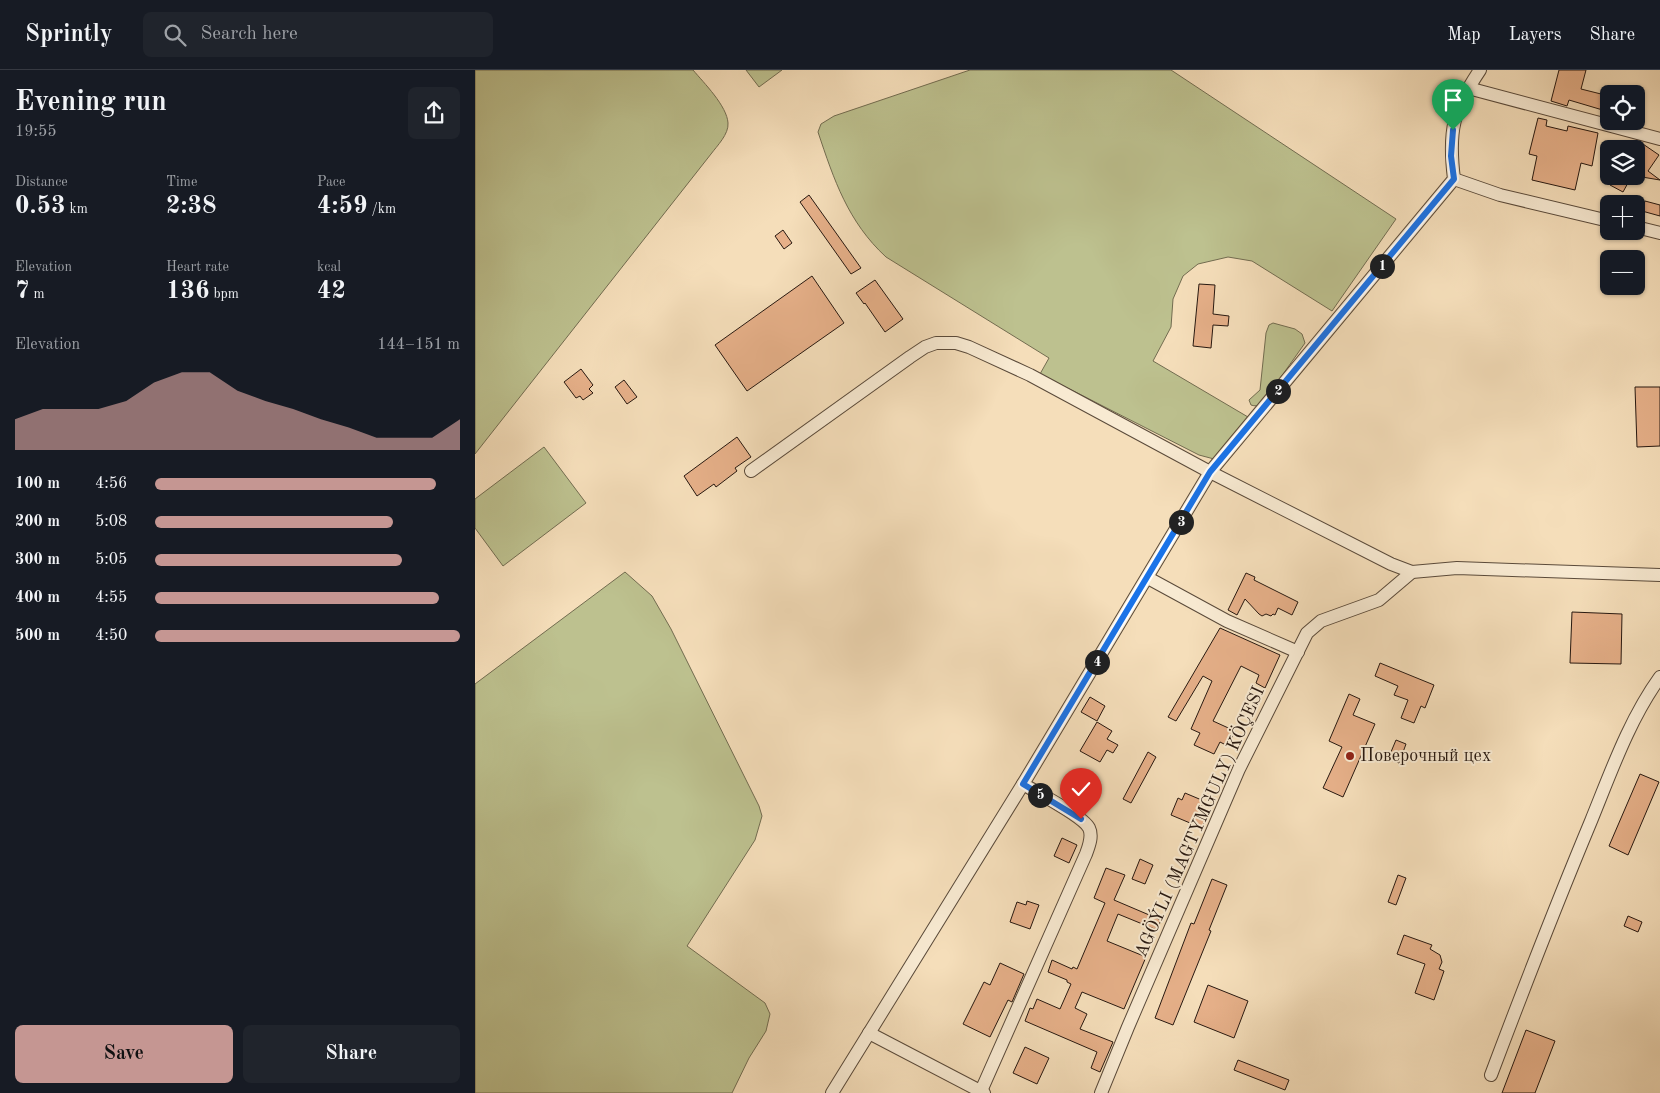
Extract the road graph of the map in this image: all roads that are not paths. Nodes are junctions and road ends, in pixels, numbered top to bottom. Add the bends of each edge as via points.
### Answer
1 (1481, 70) edge
2 (1468, 88) junction
3 (1660, 139) edge
4 (1454, 179) junction
5 (1600, 218) edge
6 (1645, 229) edge
7 (1660, 233) edge
8 (751, 471) dead end
9 (1210, 472) junction
10 (1412, 572) junction
11 (1660, 576) edge
12 (1148, 578) junction
13 (1297, 652) junction
14 (1660, 677) edge
15 (1023, 784) junction
16 (869, 1033) junction
17 (1491, 1075) dead end
18 (982, 1092) edge
19 (832, 1093) edge
20 (1101, 1093) edge

1 - 2 street
2 - 3 street
2 - 4 street via 1453,130
4 - 5 street via 1500,195
4 - 9 street
6 - 7 street
8 - 9 street via 925,347 956,342 1030,375
9 - 10 street
9 - 12 street
10 - 11 street via 1457,568
10 - 13 street, AGÖÝLI (MAGTYMGULY) KÖÇESI via 1379,600 1321,621 1307,633
12 - 13 street via 1227,621
12 - 15 street
13 - 20 street, AGÖÝLI (MAGTYMGULY) KÖÇESI via 1239,769
14 - 17 street via 1614,764
15 - 16 street
15 - 18 street via 1081,819 1089,828 1091,839
16 - 18 street
16 - 19 street

